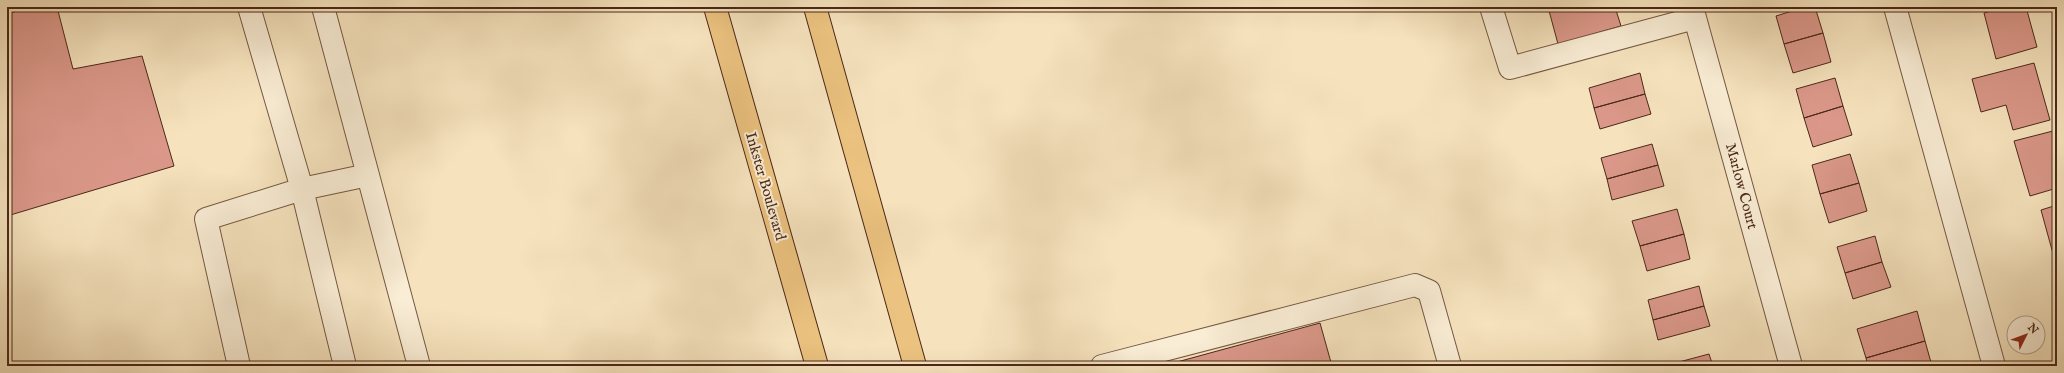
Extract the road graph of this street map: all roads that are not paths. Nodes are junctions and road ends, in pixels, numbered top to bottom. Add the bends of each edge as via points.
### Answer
1 (249, 7) edge
2 (323, 7) edge
3 (715, 7) edge
4 (815, 7) edge
5 (1491, 7) edge
6 (1895, 7) edge
7 (1694, 13) edge
8 (368, 175) junction
9 (302, 189) junction
10 (239, 366) edge
11 (345, 366) edge
12 (419, 366) edge
13 (817, 366) edge
14 (915, 366) edge
15 (1102, 366) edge
16 (1450, 366) edge
17 (1791, 366) edge
18 (1994, 366) edge

1 - 9 street
2 - 8 street
3 - 13 main road, Inkster Boulevard
4 - 14 main road
5 - 7 street via 1510,68
6 - 18 street
7 - 17 street, Marlow Court
8 - 9 street
8 - 12 street
9 - 10 street via 206,219
9 - 11 street
15 - 16 street via 1415,284 1429,292

